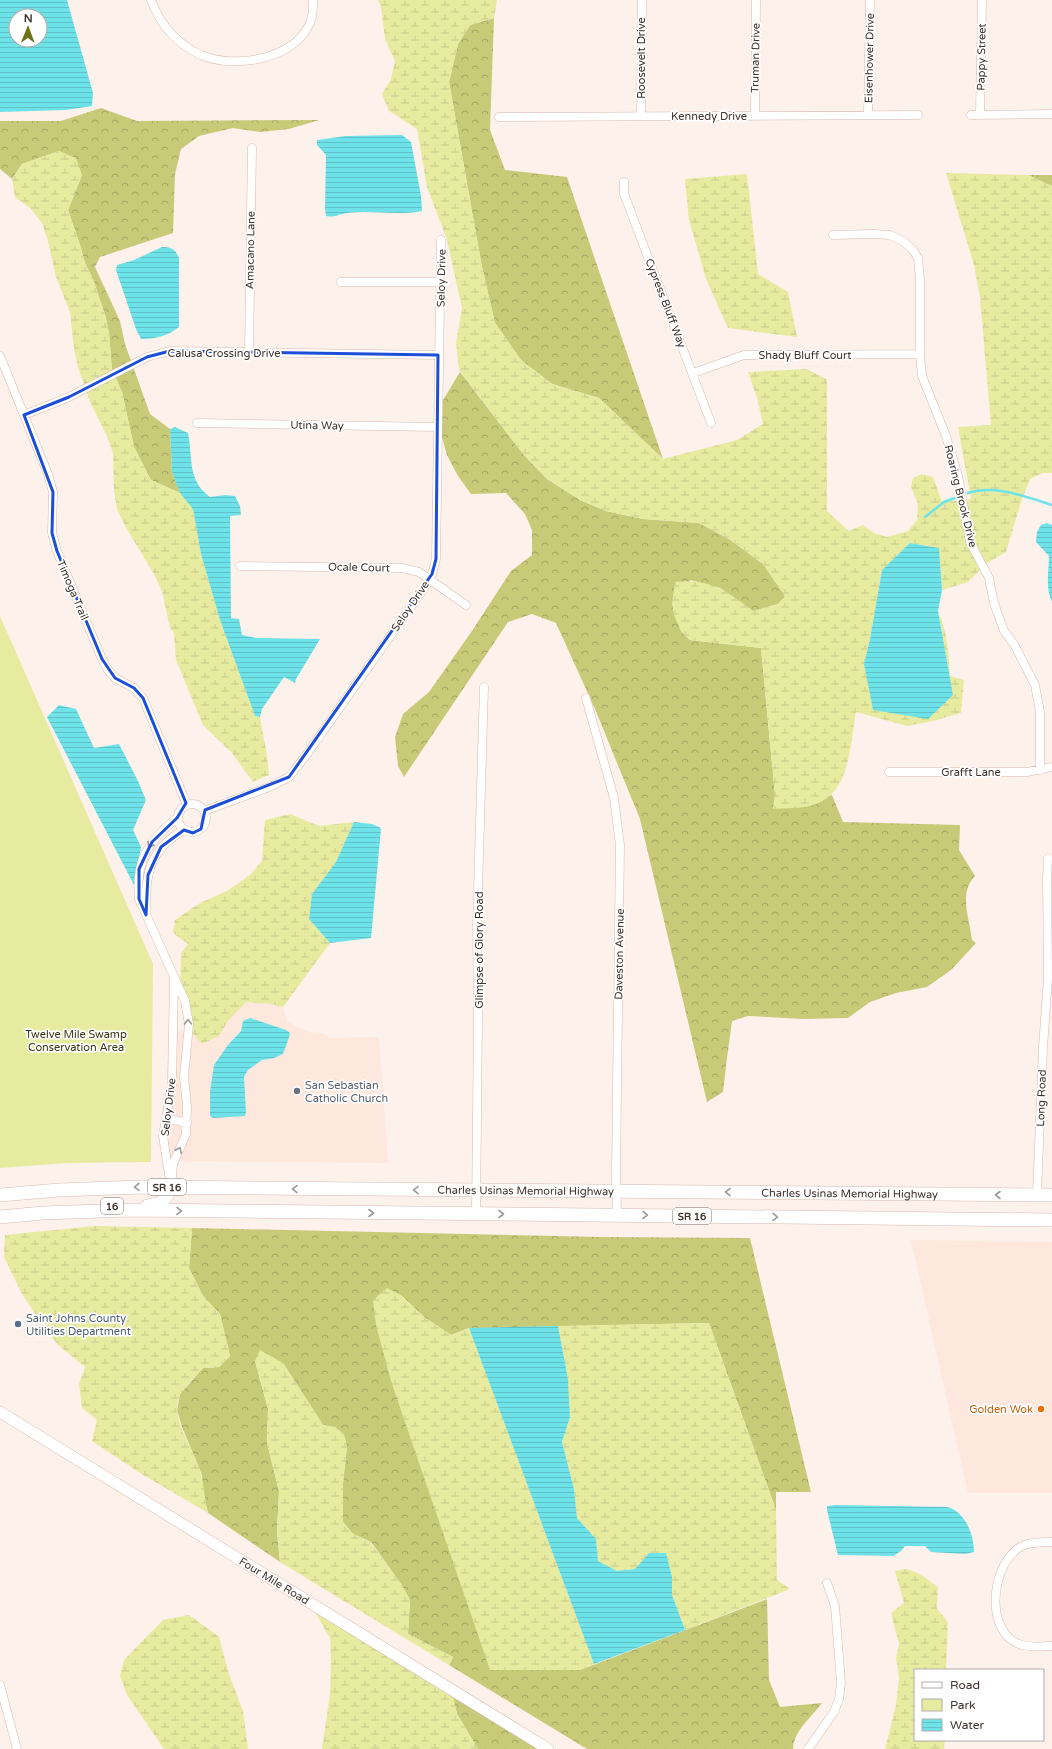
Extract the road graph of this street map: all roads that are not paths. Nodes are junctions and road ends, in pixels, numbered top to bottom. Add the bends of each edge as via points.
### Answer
1 (151, 0) edge
2 (313, 0) edge
3 (642, 0) edge
4 (756, 0) edge
5 (870, 0) edge
6 (982, 0) edge
7 (1052, 114) edge
8 (868, 115) junction
9 (918, 115) dead end
10 (971, 115) dead end
11 (980, 115) junction
12 (641, 116) junction
13 (755, 116) junction
14 (499, 117) dead end
15 (252, 148) dead end
16 (624, 182) dead end
17 (833, 235) dead end
18 (441, 240) dead end
19 (341, 282) dead end
20 (441, 282) junction
21 (249, 352) junction
22 (920, 354) junction
23 (438, 355) junction
24 (0, 356) edge
25 (693, 373) junction
26 (24, 415) junction
27 (197, 423) dead end
28 (711, 423) dead end
29 (437, 427) junction
30 (240, 566) dead end
31 (430, 578) junction
32 (466, 605) dead end
33 (484, 686) dead end
34 (586, 698) dead end
35 (1052, 767) edge
36 (1040, 770) junction
37 (889, 772) dead end
38 (187, 805) junction
39 (204, 811) junction
40 (177, 818) junction
41 (184, 830) junction
42 (1048, 858) dead end
43 (146, 914) junction
44 (174, 976) junction
45 (166, 1118) junction
46 (187, 1123) junction
47 (171, 1187) junction
48 (476, 1191) junction
49 (618, 1191) junction
50 (0, 1195) edge
51 (1037, 1195) junction
52 (1052, 1196) edge
53 (44, 1213) junction
54 (476, 1214) junction
55 (617, 1214) junction
56 (0, 1217) edge
57 (1052, 1220) edge
58 (0, 1412) edge
59 (1052, 1542) edge
60 (827, 1583) dead end
61 (1052, 1646) edge
62 (0, 1685) edge
63 (17, 1749) edge
64 (548, 1749) edge
65 (808, 1749) edge

1 - 2 street via 169,32 184,45 202,55 236,61 274,55 290,48 309,26
3 - 12 street, Roosevelt Drive
4 - 13 street, Truman Drive
5 - 8 street, Eisenhower Drive
6 - 11 street, Pappy Street
7 - 11 street
8 - 9 street, Kennedy Drive
8 - 13 street, Kennedy Drive
10 - 11 street
12 - 13 street, Kennedy Drive
12 - 14 street, Kennedy Drive
15 - 21 street, Amacano Lane
16 - 25 street, Cypress Bluff Way via 624,194
17 - 22 street, Roaring Brook Drive via 890,235 903,241 913,250 918,258 920,280
18 - 20 street, Seloy Drive
19 - 20 street
20 - 23 street, Seloy Drive
21 - 23 street, Calusa Crossing Drive
21 - 26 street, Calusa Crossing Drive via 170,351 147,357 69,397
22 - 25 street, Shady Bluff Court via 744,355
22 - 36 street, Roaring Brook Drive via 922,376 946,436 958,476 970,542 989,578 1004,631 1014,644 1035,685 1040,712
23 - 29 street, Seloy Drive
24 - 26 street, Timoga Trail
25 - 28 street, Cypress Bluff Way
26 - 38 street, Timoga Trail via 53,492 52,533 57,551 99,653 115,678 134,688 143,698
27 - 29 street, Utina Way
29 - 31 street, Seloy Drive via 436,559
30 - 31 street, Ocale Court via 402,568
31 - 32 street, Ocale Court
31 - 39 street, Seloy Drive via 289,777 272,786
33 - 48 street, Glimpse of Glory Road via 477,925
34 - 49 street, Daveston Avenue via 614,798 620,845 616,1172
35 - 36 street, Grafft Lane
36 - 37 street, Grafft Lane
38 - 39 street via 196,805
38 - 40 street, Seloy Drive via 180,810
39 - 41 street, Seloy Drive via 206,820 202,829 193,833
40 - 41 street
40 -> 43 street, Seloy Drive via 152,842 139,870 139,899
41 - 43 street, Seloy Drive via 169,839 154,857 148,875
42 - 51 street, Long Road via 1048,978 1042,1046
43 - 44 street, Seloy Drive
44 - 45 street, Seloy Drive via 172,1084
46 -> 44 street, Seloy Drive via 184,1077 189,1024 185,1001
45 - 46 street
45 - 47 street, Seloy Drive via 163,1136
47 -> 46 street, Seloy Drive via 173,1164 186,1134
48 -> 47 highway, Charles Usinas Memorial Highway / SR 16
47 -> 50 highway, Charles Usinas Memorial Highway / SR 16 via 141,1186
47 - 53 highway, 16 via 162,1203 156,1205 57,1209
48 - 49 highway, Charles Usinas Memorial Highway / SR 16
48 - 54 street, Glimpse of Glory Road
51 -> 49 highway, Charles Usinas Memorial Highway / SR 16
49 - 55 street, Daveston Avenue
51 - 52 highway, Charles Usinas Memorial Highway / SR 16
53 -> 54 highway, Charles Usinas Memorial Highway / SR 16 via 130,1210
53 - 56 highway, Charles Usinas Memorial Highway / SR 16
54 -> 55 highway, Charles Usinas Memorial Highway / SR 16
55 -> 57 highway, Charles Usinas Memorial Highway / SR 16
58 - 64 main road, Four Mile Road
59 - 61 street via 1022,1546 1011,1556 998,1578 995,1592 1000,1627 1008,1637 1019,1644
60 - 65 street via 835,1606 841,1683 834,1712
62 - 63 street

